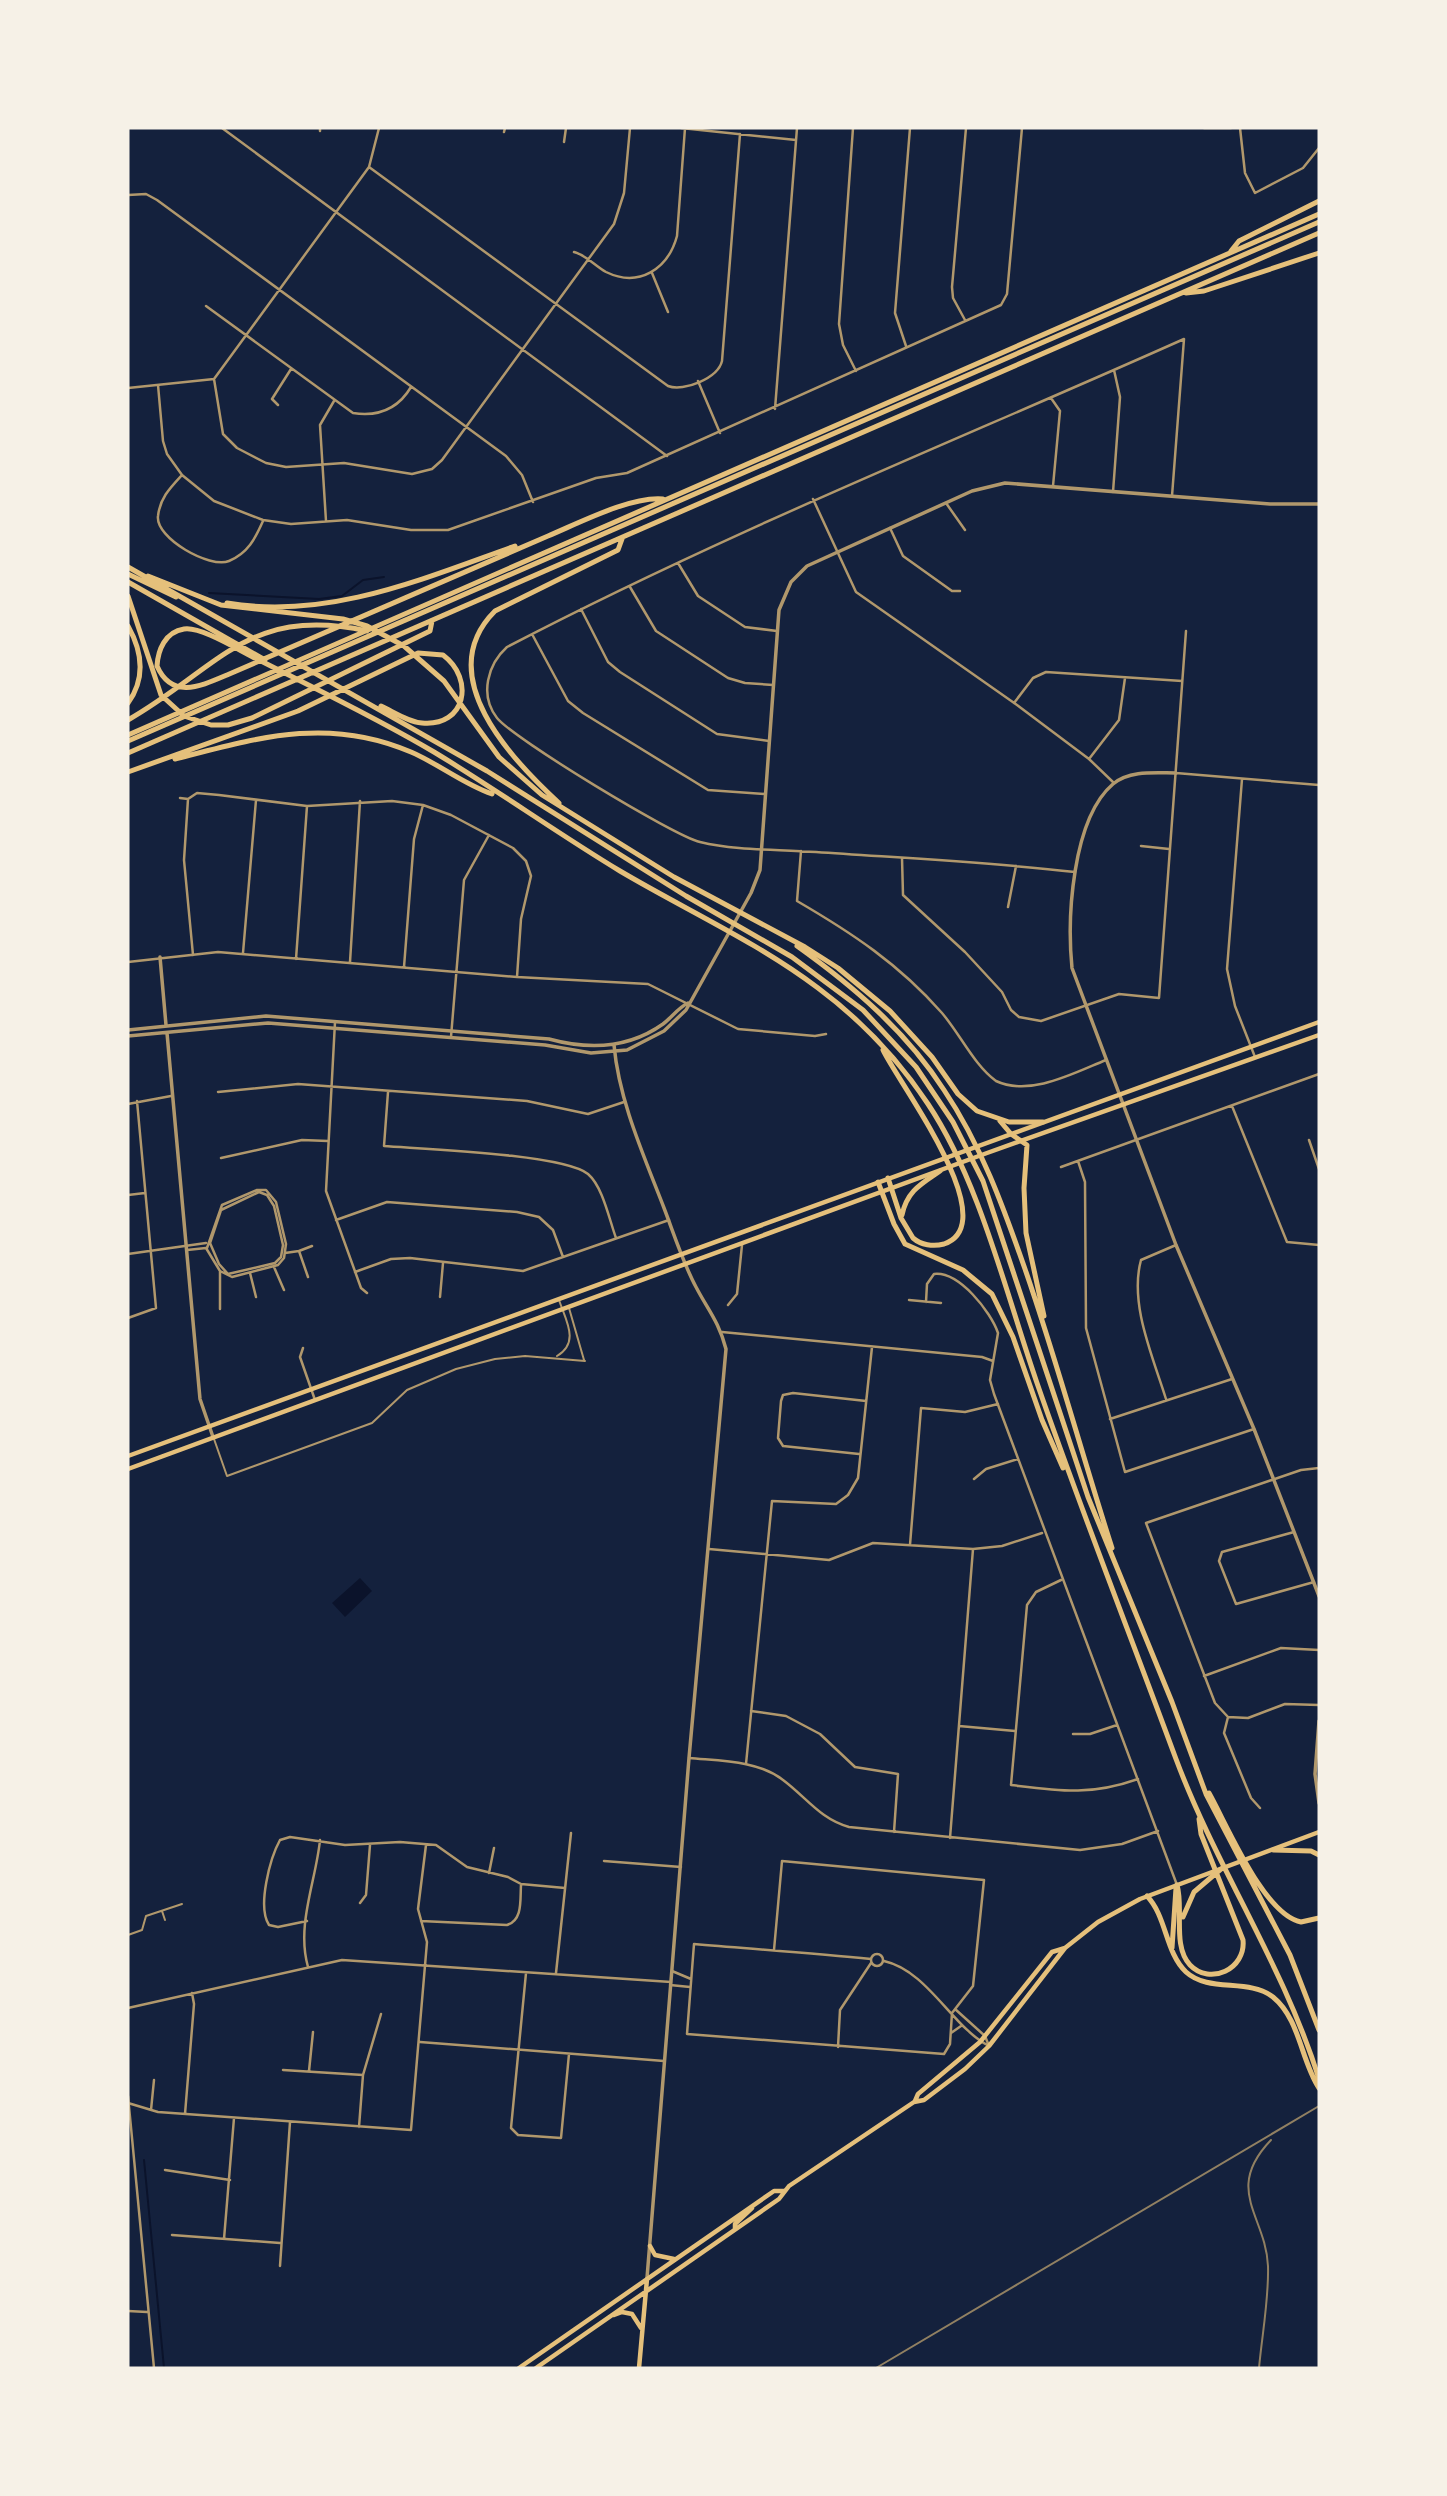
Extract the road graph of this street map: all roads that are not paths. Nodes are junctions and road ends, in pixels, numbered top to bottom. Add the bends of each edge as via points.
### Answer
1 (222, 128) edge
2 (379, 128) edge
3 (566, 128) edge
4 (630, 128) edge
5 (683, 128) edge
6 (797, 128) edge
7 (853, 128) edge
8 (910, 128) edge
9 (965, 128) edge
10 (1022, 128) edge
11 (1204, 128) edge
12 (1231, 128) edge
13 (1240, 128) edge
14 (740, 134) junction
15 (796, 140) junction
16 (564, 142) dead end
17 (1319, 148) edge
18 (369, 167) junction
19 (128, 195) edge
20 (1319, 201) edge
21 (337, 212) junction
22 (1319, 214) edge
23 (1319, 222) edge
24 (1319, 233) edge
25 (1231, 251) junction
26 (574, 252) dead end
27 (1319, 252) edge
28 (589, 260) junction
29 (652, 273) junction
30 (279, 291) junction
31 (1179, 293) junction
32 (556, 305) junction
33 (206, 306) dead end
34 (668, 312) dead end
35 (965, 320) junction
36 (246, 336) junction
37 (906, 347) junction
38 (524, 349) junction
39 (291, 369) junction
40 (1114, 370) junction
41 (856, 371) junction
42 (214, 379) junction
43 (698, 381) junction
44 (158, 385) junction
45 (128, 387) edge
46 (411, 387) junction
47 (1051, 398) junction
48 (334, 401) junction
49 (278, 405) dead end
50 (775, 409) junction
51 (466, 427) junction
52 (720, 433) junction
53 (667, 456) junction
54 (322, 465) junction
55 (182, 475) junction
56 (1053, 486) junction
57 (1113, 492) junction
58 (1172, 496) junction
59 (663, 499) junction
60 (813, 499) junction
61 (533, 502) junction
62 (946, 503) junction
63 (1319, 504) edge
64 (263, 520) junction
65 (326, 521) junction
66 (890, 528) junction
67 (965, 530) dead end
68 (548, 536) junction
69 (622, 538) junction
70 (835, 551) junction
71 (678, 563) junction
72 (128, 567) edge
73 (138, 573) junction
74 (128, 574) edge
75 (128, 582) edge
76 (630, 587) junction
77 (960, 592) dead end
78 (128, 596) edge
79 (206, 600) junction
80 (581, 609) junction
81 (211, 612) junction
82 (432, 621) junction
83 (128, 626) edge
84 (777, 631) junction
85 (1186, 631) dead end
86 (380, 634) junction
87 (532, 634) junction
88 (1125, 678) junction
89 (1184, 681) junction
90 (307, 684) junction
91 (773, 685) junction
92 (349, 691) junction
93 (128, 703) edge
94 (1014, 703) junction
95 (128, 720) edge
96 (128, 735) edge
97 (128, 741) edge
98 (769, 741) junction
99 (128, 753) edge
100 (1089, 759) junction
101 (147, 765) junction
102 (128, 772) edge
103 (1175, 774) junction
104 (1242, 779) junction
105 (1114, 783) junction
106 (1319, 785) edge
107 (765, 794) junction
108 (502, 797) junction
109 (180, 798) dead end
110 (188, 799) junction
111 (256, 800) junction
112 (360, 801) junction
113 (423, 805) junction
114 (307, 806) junction
115 (567, 810) junction
116 (489, 835) junction
117 (1141, 846) dead end
118 (761, 848) junction
119 (1169, 849) junction
120 (802, 851) junction
121 (902, 858) junction
122 (1016, 866) junction
123 (1076, 872) junction
124 (1008, 906) dead end
125 (785, 938) junction
126 (192, 955) junction
127 (243, 955) junction
128 (160, 957) junction
129 (296, 959) junction
130 (128, 962) edge
131 (350, 963) junction
132 (404, 967) junction
133 (457, 972) junction
134 (517, 977) junction
135 (689, 1002) junction
136 (1084, 1006) junction
137 (335, 1022) junction
138 (1319, 1022) edge
139 (166, 1025) junction
140 (335, 1029) junction
141 (128, 1030) edge
142 (452, 1031) junction
143 (167, 1032) junction
144 (826, 1034) dead end
145 (1319, 1035) edge
146 (128, 1036) edge
147 (451, 1037) junction
148 (881, 1044) junction
149 (614, 1045) junction
150 (1250, 1047) junction
151 (614, 1052) junction
152 (1255, 1058) junction
153 (1106, 1060) junction
154 (1319, 1074) edge
155 (331, 1088) junction
156 (218, 1092) dead end
157 (388, 1092) junction
158 (1118, 1094) junction
159 (171, 1096) junction
160 (137, 1101) junction
161 (625, 1102) junction
162 (128, 1104) edge
163 (1123, 1104) junction
164 (1232, 1106) junction
165 (999, 1120) junction
166 (1043, 1122) junction
167 (1011, 1134) junction
168 (1136, 1138) junction
169 (1309, 1140) dead end
170 (328, 1141) junction
171 (1025, 1141) junction
172 (221, 1158) dead end
173 (1078, 1161) junction
174 (1061, 1167) dead end
175 (1319, 1169) edge
176 (941, 1170) junction
177 (888, 1178) junction
178 (878, 1182) junction
179 (892, 1190) junction
180 (145, 1193) junction
181 (881, 1193) junction
182 (128, 1195) edge
183 (901, 1218) junction
184 (336, 1220) junction
185 (669, 1220) junction
186 (616, 1238) junction
187 (208, 1243) junction
188 (742, 1245) junction
189 (1176, 1245) junction
190 (1319, 1245) edge
191 (312, 1246) dead end
192 (187, 1248) junction
193 (207, 1248) junction
194 (150, 1250) junction
195 (299, 1251) junction
196 (284, 1253) junction
197 (128, 1254) edge
198 (682, 1254) junction
199 (563, 1257) junction
200 (213, 1259) junction
201 (443, 1263) junction
202 (686, 1264) junction
203 (273, 1265) junction
204 (221, 1269) junction
205 (250, 1272) junction
206 (355, 1272) junction
207 (307, 1277) dead end
208 (284, 1290) dead end
209 (367, 1293) dead end
210 (256, 1297) dead end
211 (440, 1297) dead end
212 (559, 1299) junction
213 (909, 1300) dead end
214 (926, 1302) junction
215 (941, 1303) dead end
216 (728, 1305) dead end
217 (568, 1307) junction
218 (220, 1309) dead end
219 (562, 1310) junction
220 (128, 1318) edge
221 (722, 1332) junction
222 (1050, 1343) junction
223 (872, 1347) junction
224 (303, 1348) dead end
225 (556, 1357) junction
226 (993, 1362) junction
227 (1232, 1379) junction
228 (311, 1389) junction
229 (1166, 1399) junction
230 (314, 1400) junction
231 (866, 1401) junction
232 (998, 1404) junction
233 (1110, 1419) junction
234 (208, 1426) junction
235 (1254, 1429) junction
236 (213, 1437) junction
237 (861, 1455) junction
238 (128, 1456) edge
239 (1018, 1459) junction
240 (1319, 1468) edge
241 (128, 1469) edge
242 (974, 1479) dead end
243 (1275, 1480) junction
244 (1079, 1503) junction
245 (1294, 1532) junction
246 (1043, 1533) junction
247 (910, 1545) junction
248 (709, 1549) junction
249 (973, 1549) junction
250 (766, 1555) junction
251 (1061, 1580) junction
252 (1314, 1582) junction
253 (1126, 1588) junction
254 (1319, 1596) edge
255 (1319, 1650) edge
256 (1204, 1676) junction
257 (1319, 1705) edge
258 (751, 1711) junction
259 (1228, 1717) junction
260 (1319, 1721) edge
261 (959, 1726) junction
262 (1117, 1726) junction
263 (1015, 1731) junction
264 (1073, 1734) dead end
265 (689, 1758) junction
266 (746, 1764) junction
267 (1138, 1779) junction
268 (1319, 1803) edge
269 (1260, 1808) dead end
270 (1198, 1812) junction
271 (1158, 1831) junction
272 (1319, 1832) edge
273 (571, 1833) dead end
274 (894, 1833) junction
275 (950, 1838) junction
276 (320, 1840) junction
277 (1233, 1842) junction
278 (370, 1845) junction
279 (426, 1845) junction
280 (494, 1848) dead end
281 (1273, 1850) junction
282 (1319, 1855) edge
283 (604, 1861) dead end
284 (681, 1867) junction
285 (1221, 1869) junction
286 (489, 1873) junction
287 (521, 1884) junction
288 (1177, 1885) junction
289 (565, 1888) junction
290 (1147, 1896) junction
291 (182, 1903) dead end
292 (360, 1903) dead end
293 (162, 1910) junction
294 (1319, 1918) edge
295 (165, 1920) dead end
296 (307, 1921) junction
297 (421, 1921) junction
298 (1181, 1927) junction
299 (128, 1935) edge
300 (1065, 1948) junction
301 (1172, 1948) junction
302 (774, 1950) junction
303 (871, 1961) junction
304 (884, 1961) junction
305 (425, 1965) junction
306 (308, 1967) junction
307 (672, 1971) junction
308 (526, 1972) junction
309 (556, 1973) junction
310 (691, 1979) junction
311 (671, 1984) junction
312 (690, 1987) junction
313 (192, 1993) junction
314 (128, 2008) edge
315 (953, 2011) junction
316 (381, 2014) dead end
317 (971, 2024) junction
318 (961, 2026) junction
319 (966, 2030) junction
320 (1319, 2030) edge
321 (313, 2032) dead end
322 (951, 2033) junction
323 (985, 2036) junction
324 (420, 2042) junction
325 (980, 2042) junction
326 (989, 2046) junction
327 (838, 2047) junction
328 (519, 2050) junction
329 (569, 2054) junction
330 (664, 2061) junction
331 (283, 2070) dead end
332 (309, 2071) junction
333 (363, 2075) junction
334 (1316, 2076) edge
335 (154, 2080) dead end
336 (1319, 2088) edge
337 (128, 2095) edge
338 (914, 2102) junction
339 (128, 2103) edge
340 (151, 2110) junction
341 (184, 2114) junction
342 (234, 2118) junction
343 (290, 2122) junction
344 (359, 2127) junction
345 (165, 2169) dead end
346 (230, 2180) junction
347 (784, 2191) junction
348 (754, 2204) junction
349 (735, 2229) junction
350 (172, 2235) dead end
351 (225, 2239) junction
352 (281, 2244) junction
353 (650, 2246) junction
354 (675, 2259) junction
355 (279, 2266) dead end
356 (647, 2278) junction
357 (646, 2290) junction
358 (128, 2311) edge
359 (147, 2312) junction
360 (604, 2319) junction
361 (642, 2332) junction
362 (154, 2368) edge
363 (519, 2368) edge
364 (536, 2368) edge
365 (639, 2368) edge

1 - 21 street
2 - 18 street
3 - 16 street
4 - 28 street via 621,208
5 - 14 street
5 - 29 street via 677,236 664,264
6 - 15 street
7 - 41 street via 839,324
8 - 37 street via 895,313
9 - 35 street via 952,287
10 - 35 street via 1007,294 1000,305
11 - 12 street
13 - 17 street via 1245,173 1255,192 1303,168
14 - 15 street
14 - 43 street via 722,361 714,373
15 - 50 street
18 - 21 street
18 - 32 street
19 - 30 street via 146,194 157,200
20 - 25 highway via 1239,241
21 - 30 street
21 - 38 street
22 - 25 highway
23 - 97 highway
24 - 31 highway
25 - 59 highway
26 - 28 street
27 - 31 highway via 1204,291
28 - 29 street via 619,277
28 - 32 street
29 - 34 street
30 - 36 street
30 - 46 street
31 - 69 highway
32 - 38 street
32 - 43 street via 668,386 682,388
33 - 36 street
35 - 37 street
36 - 39 street
36 - 42 street
37 - 41 street
38 - 51 street
38 - 53 street
39 - 48 street
39 - 49 street via 273,393
40 - 47 street
40 - 57 street via 1120,397
40 - 58 street via 1184,339
41 - 50 street
42 - 44 street
42 - 54 street via 218,420 228,442 275,466
43 - 52 street
44 - 45 street
44 - 55 street via 163,441
46 - 48 street via 391,409 360,414
46 - 51 street
47 - 56 street via 1060,411
47 - 60 street
48 - 54 street via 320,425
50 - 52 street
51 - 54 street via 442,460 422,474 344,463
51 - 61 street via 515,466
52 - 53 street
53 - 61 street
54 - 65 street
55 - 64 street via 214,501
55 - 64 street via 163,495 157,519 160,530 207,561 227,562 249,548
56 - 57 street
56 - 62 street via 1000,483
57 - 58 street
58 - 63 street
59 - 68 highway via 641,501
59 - 96 highway
60 - 70 street
60 - 71 street
61 - 65 street via 447,530
62 - 66 street
62 - 67 street
64 - 65 street via 291,524
66 - 70 street
66 - 77 street via 903,556
68 - 79 highway via 351,601 270,606
68 - 90 highway via 197,688 172,684 158,666 158,653 171,634 192,629 213,637
69 - 82 highway
69 - 115 highway via 618,550 495,611 481,627 471,652 473,678 491,728 525,771
70 - 84 street via 807,566 791,582 781,603
70 - 94 street via 856,592
71 - 76 street
71 - 84 street via 698,596 746,627
72 - 73 highway
73 - 79 highway
73 - 81 highway
74 - 81 highway
75 - 90 highway
76 - 80 street
76 - 91 street via 656,631 728,678
78 - 82 highway via 155,682 173,709 202,723 219,725 241,722 429,631
79 - 86 highway via 240,609 343,619
80 - 87 street
80 - 98 street via 608,662 620,672 717,734
81 - 92 highway
82 - 99 highway
83 - 93 highway via 141,668
84 - 91 street
85 - 89 street
86 - 95 highway via 330,624 275,628 245,639
86 - 115 highway via 424,661 510,770
87 - 107 street via 568,701 583,713 708,790
87 - 118 street via 497,656 489,672 488,693 496,717 611,794 694,841
88 - 89 street
88 - 94 street via 1046,672 1033,678
88 - 100 street via 1119,720
89 - 103 street
90 - 108 highway via 437,754
91 - 98 street
92 - 101 highway via 425,723 450,715 462,698 463,686 455,667 443,655 418,653 299,711
92 - 253 highway via 801,962 854,1003 901,1050 947,1112 983,1181 1088,1497
94 - 100 street
98 - 107 street
100 - 105 street
101 - 102 highway
101 - 108 highway via 271,736 329,732 412,752
103 - 104 street
103 - 105 street via 1144,772
103 - 119 street
104 - 106 street
104 - 150 street via 1227,969
105 - 123 street via 1084,829
107 - 118 street
108 - 148 highway via 797,973
109 - 110 street
110 - 111 street via 197,793
110 - 126 street via 184,860
111 - 114 street
111 - 127 street
112 - 113 street
112 - 114 street
112 - 131 street
113 - 116 street
113 - 132 street via 414,839
114 - 129 street
115 - 125 highway via 674,877
116 - 133 street via 464,880
116 - 134 street via 513,848 526,861 531,876
117 - 119 street
118 - 120 street
118 - 135 street via 757,881
119 - 136 street via 1159,998 1119,994
120 - 121 street
120 - 153 street via 797,901 880,954 941,1013 996,1081 1036,1086
121 - 122 street
121 - 136 street via 903,895 965,952 1002,992 1014,1014 1035,1022
122 - 123 street
122 - 124 street
123 - 136 street via 1070,946
125 - 165 highway via 838,968 890,1011 969,1105
125 - 222 highway via 878,1010 944,1089 990,1172
126 - 127 street
126 - 128 street
127 - 129 street
128 - 130 street
128 - 139 street
129 - 131 street
131 - 132 street
132 - 133 street
133 - 134 street
133 - 142 street
134 - 135 street via 648,984
135 - 144 street via 750,1032
135 - 149 street via 650,1031
135 - 151 street via 664,1031 643,1044
136 - 153 street
137 - 139 street via 266,1016
137 - 140 street
137 - 142 street
138 - 150 main road
139 - 141 street
139 - 143 street
140 - 143 street via 268,1023
140 - 147 street
140 - 155 street
142 - 147 street
142 - 149 street
143 - 146 street
143 - 159 street
145 - 152 main road
147 - 151 street
148 - 183 highway via 939,1145 964,1206 960,1229 941,1244 918,1242
148 - 244 highway via 929,1107 968,1185
149 - 151 street
150 - 152 street
150 - 158 main road
151 - 161 street
152 - 163 main road
153 - 158 street
154 - 164 street
155 - 156 street via 298,1084
155 - 157 street
155 - 170 street
157 - 161 street via 527,1101 588,1114
157 - 186 street via 384,1146 515,1156 579,1168 595,1182
158 - 163 street
158 - 166 main road
159 - 160 street
159 - 192 street
160 - 162 street
160 - 180 street
161 - 185 street
163 - 168 street
163 - 171 main road
164 - 168 street
164 - 190 street via 1287,1242
165 - 166 highway
165 - 167 highway
166 - 167 main road
167 - 171 highway
167 - 177 main road
168 - 173 street
168 - 189 street
169 - 175 street
170 - 172 street via 302,1140
170 - 184 street via 326,1191
171 - 176 main road
171 - 222 highway via 1027,1237
173 - 174 street
173 - 233 street via 1085,1182 1086,1328
176 - 179 main road
176 - 183 highway via 910,1193
177 - 178 main road
177 - 179 highway
178 - 181 highway
178 - 198 main road
179 - 181 main road
179 - 183 highway
180 - 182 street
180 - 194 street
181 - 188 main road
181 - 244 highway via 905,1244 963,1270 992,1294
184 - 199 street via 387,1202 517,1212 539,1217 554,1230
184 - 206 street
185 - 186 street
185 - 198 street
186 - 199 street
187 - 192 street
187 - 193 street
187 - 196 street via 224,1207 264,1192 274,1206
187 - 200 street
188 - 202 main road
188 - 216 street via 737,1294
189 - 227 street
189 - 229 street via 1142,1260 1139,1267 1140,1307
191 - 195 street
192 - 193 street
192 - 194 street
192 - 234 street via 200,1399
193 - 200 street
194 - 197 street
194 - 220 street via 156,1308
195 - 196 street
195 - 207 street
196 - 203 street
198 - 202 street
198 - 212 main road
199 - 201 street via 523,1271
200 - 204 street
201 - 206 street via 391,1259
201 - 211 street
202 - 217 main road
202 - 221 street
203 - 205 street
203 - 208 street
204 - 205 street via 229,1274
204 - 218 street
205 - 210 street
206 - 209 street
212 - 219 lane
212 - 228 main road
213 - 214 street
214 - 215 street
214 - 226 street via 934,1274 959,1284 996,1328
217 - 219 main road
217 - 225 lane via 585,1361
219 - 225 lane via 571,1337 568,1348
219 - 230 main road
221 - 223 street
221 - 248 street via 725,1371
222 - 253 highway
223 - 226 street via 982,1357
223 - 231 street
224 - 228 street via 300,1357
225 - 236 lane via 495,1359 438,1375 400,1395 372,1423 227,1476
226 - 232 street via 991,1386
227 - 229 street
227 - 235 street
228 - 230 street
228 - 234 main road
229 - 233 street
230 - 236 main road
231 - 237 street
231 - 237 street via 783,1395 778,1438 783,1446
232 - 239 street
232 - 247 street via 964,1412 921,1408
233 - 235 street via 1125,1472
234 - 236 street
234 - 238 main road
235 - 243 street
236 - 241 main road
237 - 250 street via 855,1485 842,1501 824,1505 772,1501
239 - 242 street via 986,1469
239 - 246 street
240 - 243 street
243 - 245 street
243 - 256 street via 1146,1524
244 - 270 highway
245 - 252 street
245 - 252 street via 1220,1554 1236,1604
246 - 249 street via 1002,1546
246 - 251 street
247 - 249 street
247 - 250 street via 873,1543 829,1560
248 - 250 street
248 - 265 street
249 - 261 street
250 - 258 street
251 - 262 street
251 - 263 street via 1036,1592 1027,1605
252 - 254 street
253 - 277 highway via 1199,1775
255 - 256 street via 1281,1648
256 - 259 street via 1215,1703
257 - 259 street via 1284,1704 1248,1718
258 - 266 street
258 - 274 street via 786,1716 820,1734 855,1767 898,1774
259 - 269 street via 1224,1733 1251,1798
260 - 268 street via 1315,1774
261 - 263 street
261 - 275 street
262 - 264 street
262 - 267 street
263 - 267 street via 1011,1785 1089,1792
265 - 266 street
265 - 284 street
266 - 274 street via 783,1779 830,1820
267 - 271 street
270 - 298 highway via 1200,1834 1243,1940 1237,1964 1219,1973 1195,1969 1183,1953
270 - 334 highway via 1293,2003
271 - 275 street via 1122,1844 1080,1850
271 - 288 street
272 - 281 main road
273 - 289 street
274 - 275 street
276 - 278 street
276 - 296 street
276 - 296 street via 280,1840 267,1880 264,1917 269,1925
277 - 294 highway via 1279,1911 1301,1922
277 - 320 highway via 1290,1955
278 - 279 street
278 - 292 street via 366,1895
279 - 286 street via 443,1847 467,1867
279 - 297 street via 418,1909
280 - 286 street
281 - 282 highway
281 - 285 main road
283 - 284 street
284 - 307 street
285 - 288 main road
285 - 298 highway via 1189,1899
286 - 287 street
287 - 289 street
287 - 297 street via 514,1923
288 - 290 main road
288 - 298 highway
288 - 301 highway
289 - 309 street
290 - 300 main road via 1101,1920
290 - 301 highway via 1156,1905
291 - 293 lane
293 - 295 lane
293 - 299 lane via 146,1916 142,1930
296 - 306 street via 304,1952
297 - 305 street
300 - 323 main road via 1052,1952 1037,1968
300 - 326 main road
301 - 334 highway via 1184,1970 1195,1978 1255,1988 1277,2001
302 - 303 street
302 - 310 street via 694,1944
302 - 315 street via 782,1861 984,1880 973,1986
303 - 304 street via 878,1967
303 - 304 street via 879,1954
303 - 327 street via 840,2010
304 - 315 street
305 - 306 street via 356,1960
305 - 308 street
305 - 324 street
306 - 313 street
307 - 310 street
307 - 311 street
308 - 309 street
308 - 328 street
309 - 311 street
310 - 312 street
311 - 312 street
311 - 330 street
312 - 327 street via 687,2034
313 - 314 street
313 - 341 street
315 - 317 street
315 - 318 street
315 - 322 street
316 - 333 street
317 - 319 street
317 - 323 street
318 - 319 street
318 - 322 street
319 - 325 street
321 - 332 street
322 - 327 street via 947,2050 937,2056
323 - 325 main road
323 - 326 street
324 - 328 street
324 - 344 street via 411,2130
325 - 326 street
325 - 338 main road
326 - 338 main road via 925,2100
328 - 329 street
328 - 329 street via 511,2128 518,2135 561,2138
329 - 330 street
330 - 353 street
331 - 332 street
332 - 333 street
333 - 344 street
334 - 336 highway
335 - 340 street
337 - 339 street
338 - 347 main road
339 - 340 street
339 - 359 street
340 - 341 street
341 - 342 street
342 - 343 street
342 - 346 street
343 - 344 street
343 - 352 street
345 - 346 street
346 - 351 street
347 - 348 main road via 775,2191
347 - 349 main road
348 - 349 main road
348 - 354 main road
349 - 357 main road
350 - 351 street
351 - 352 street
352 - 355 street
353 - 354 main road via 655,2255
353 - 356 street
354 - 356 main road
356 - 357 main road
356 - 363 main road
357 - 360 main road
357 - 361 main road
358 - 359 street
359 - 362 street
360 - 361 main road via 627,2312 637,2319
360 - 364 main road
361 - 365 main road

